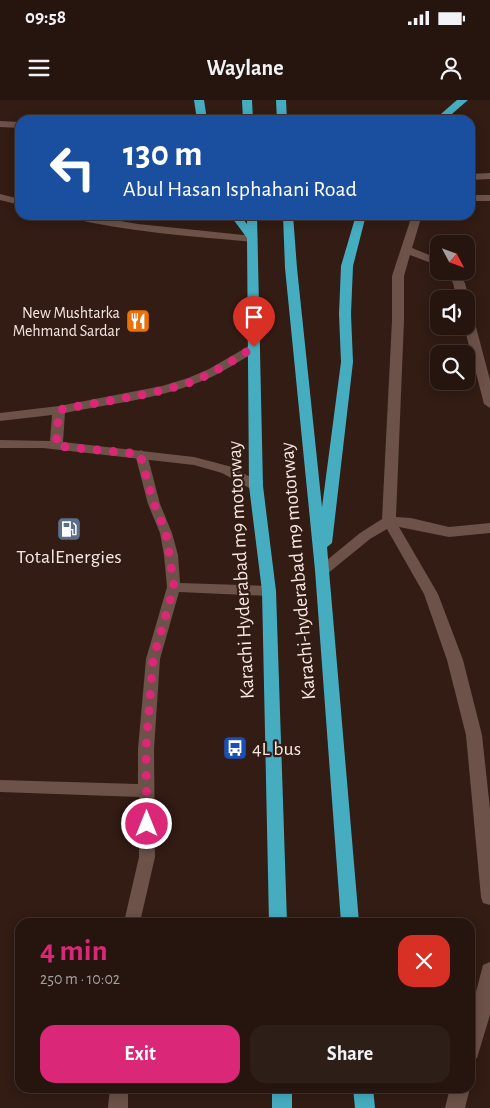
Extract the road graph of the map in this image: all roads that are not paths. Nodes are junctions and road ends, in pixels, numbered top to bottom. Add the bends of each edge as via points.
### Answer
1 (199, 100) edge
2 (247, 100) edge
3 (281, 100) edge
4 (463, 100) edge
5 (201, 115) edge
6 (248, 115) edge
7 (282, 115) edge
8 (445, 115) edge
9 (0, 124) edge
10 (15, 125) edge
11 (490, 176) edge
12 (475, 177) edge
13 (0, 197) edge
14 (475, 198) edge
15 (490, 198) edge
16 (15, 201) edge
17 (90, 220) edge
18 (239, 220) edge
19 (252, 220) edge
20 (288, 220) edge
21 (360, 220) edge
22 (415, 220) edge
23 (253, 239) junction
24 (406, 250) junction
25 (430, 259) edge
26 (472, 335) edge
27 (254, 347) junction
28 (490, 404) edge
29 (59, 410) junction
30 (0, 417) edge
31 (0, 444) edge
32 (56, 446) junction
33 (140, 454) junction
34 (256, 486) junction
35 (389, 521) junction
36 (490, 528) edge
37 (322, 570) junction
38 (174, 587) junction
39 (269, 591) junction
40 (0, 786) edge
41 (147, 790) junction
42 (490, 897) edge
43 (133, 918) edge
44 (278, 918) edge
45 (350, 918) edge
46 (490, 970) edge
47 (475, 1033) edge
48 (119, 1093) edge
49 (282, 1093) edge
50 (363, 1093) edge
51 (458, 1093) edge
52 (118, 1108) edge
53 (282, 1108) edge
54 (364, 1108) edge
55 (454, 1108) edge

1 - 5 highway
2 - 6 highway
3 - 7 highway
4 - 8 highway
9 - 10 street
11 - 12 street
13 - 16 street
14 - 15 lane
17 - 23 street
18 - 23 highway
19 - 23 highway, Karachi Hyderabad m9 motorway
20 - 37 highway, Karachi-hyderabad m9 motorway
21 - 37 highway via 347,266 347,362
22 - 24 street
23 - 27 highway, Karachi Hyderabad m9 motorway
24 - 25 street
24 - 35 street via 398,276
26 - 28 street
27 - 29 street via 192,381
27 - 34 highway, Karachi Hyderabad m9 motorway
29 - 30 street
29 - 32 street
31 - 32 street
32 - 33 street
33 - 34 street via 208,464
33 - 38 lane via 166,533
34 - 39 highway, Karachi Hyderabad m9 motorway
35 - 36 street via 449,532
35 - 37 street
35 - 42 street via 431,594 455,660 474,735
37 - 45 highway, Karachi-hyderabad m9 motorway
38 - 39 lane
38 - 41 lane via 153,659 146,749
39 - 44 highway, Karachi Hyderabad m9 motorway
40 - 41 lane
41 - 43 lane via 147,857
46 - 47 street
48 - 52 lane
49 - 53 highway
50 - 54 highway
51 - 55 street

